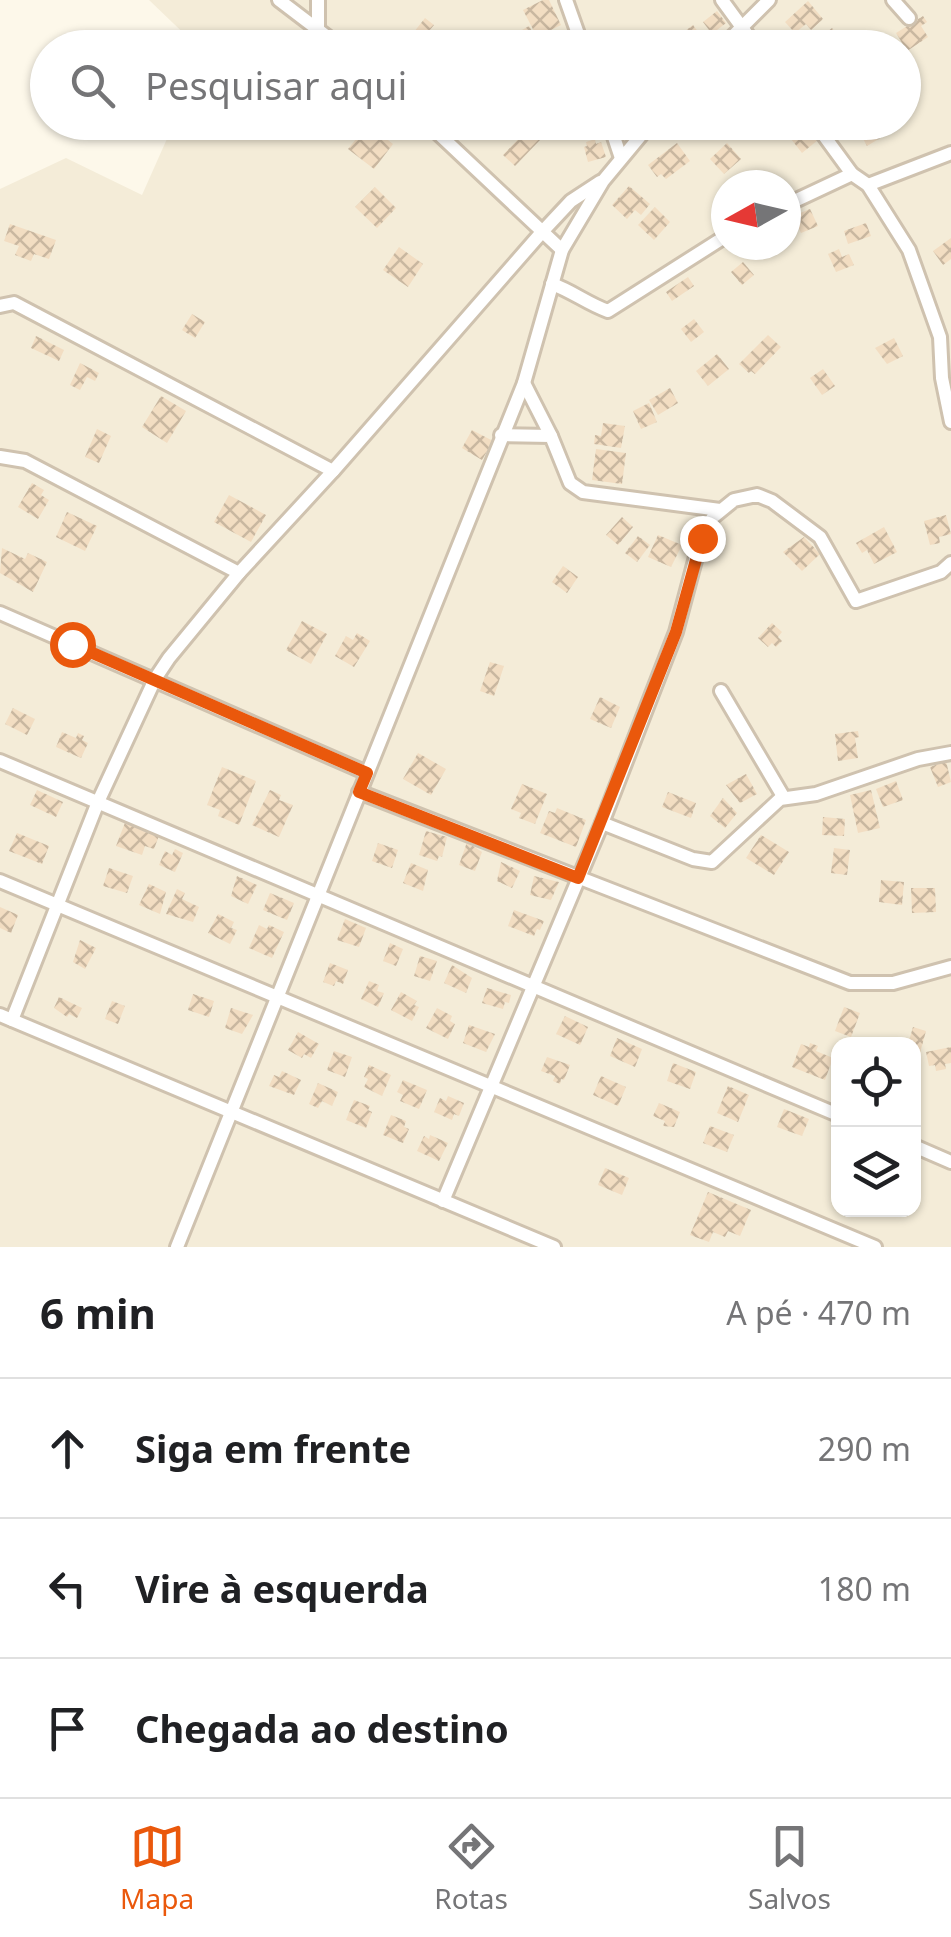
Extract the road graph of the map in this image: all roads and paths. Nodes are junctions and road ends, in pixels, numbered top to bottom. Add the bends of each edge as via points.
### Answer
1 (279, 0) edge
2 (318, 0) edge
3 (566, 0) edge
4 (722, 0) edge
5 (769, 0) edge
6 (893, 0) edge
7 (909, 18) dead end
8 (741, 26) junction
9 (318, 28) junction
10 (320, 30) edge
11 (577, 30) edge
12 (737, 30) edge
13 (744, 30) edge
14 (445, 140) edge
15 (615, 140) edge
16 (636, 140) edge
17 (827, 140) edge
18 (951, 153) edge
19 (621, 158) junction
20 (852, 174) junction
21 (602, 181) junction
22 (868, 185) junction
23 (801, 197) edge
24 (542, 232) junction
25 (711, 246) edge
26 (562, 250) junction
27 (552, 284) junction
28 (0, 306) edge
29 (946, 377) edge
30 (524, 384) junction
31 (951, 422) edge
32 (501, 435) junction
33 (551, 436) junction
34 (0, 457) edge
35 (333, 471) junction
36 (720, 510) junction
37 (951, 564) edge
38 (239, 573) junction
39 (0, 613) edge
40 (155, 679) junction
41 (722, 691) dead end
42 (951, 753) edge
43 (0, 761) edge
44 (367, 773) junction
45 (359, 792) junction
46 (784, 798) junction
47 (98, 802) junction
48 (602, 822) junction
49 (578, 878) junction
50 (0, 881) edge
51 (318, 895) junction
52 (56, 904) junction
53 (951, 967) edge
54 (533, 986) junction
55 (277, 997) junction
56 (6, 1017) edge
57 (491, 1086) junction
58 (232, 1112) junction
59 (831, 1112) edge
60 (921, 1149) edge
61 (951, 1162) edge
62 (443, 1200) junction
63 (177, 1247) edge
64 (554, 1247) edge
65 (875, 1247) edge

1 - 9 street
2 - 9 street
3 - 11 street
4 - 8 street
5 - 8 street
6 - 7 street
8 - 12 street
8 - 13 street
9 - 10 street
14 - 24 street
15 - 19 street
16 - 19 street
17 - 20 street
18 - 22 street
19 - 21 street
20 - 22 street
20 - 23 street
21 - 24 street
21 - 26 street
22 - 29 street via 909,250 940,337
24 - 26 street
24 - 35 street
25 - 27 street via 608,311
26 - 27 street
27 - 30 street
28 - 35 street via 14,304
29 - 31 street
30 - 32 street
30 - 33 street
32 - 33 street
32 - 44 street
33 - 36 street via 570,483 582,492
34 - 38 street via 25,460
35 - 38 street
36 - 37 street via 758,495 772,501 820,537 856,601
36 - 48 street via 702,538 676,632
38 - 40 street
39 - 40 street
40 - 44 street
40 - 47 street
41 - 46 street
42 - 46 street
43 - 47 street
44 - 45 street
45 - 49 street
45 - 51 street
46 - 48 street via 712,862
47 - 51 street
47 - 52 street
48 - 49 street
49 - 53 street via 850,983 893,983
49 - 54 street
50 - 52 street
51 - 54 street
51 - 55 street
52 - 55 street
52 - 56 street
54 - 57 street
54 - 59 street
55 - 57 street
55 - 58 street
56 - 58 street
57 - 62 street
57 - 65 street
58 - 62 street
58 - 63 street
60 - 61 street
62 - 64 street

